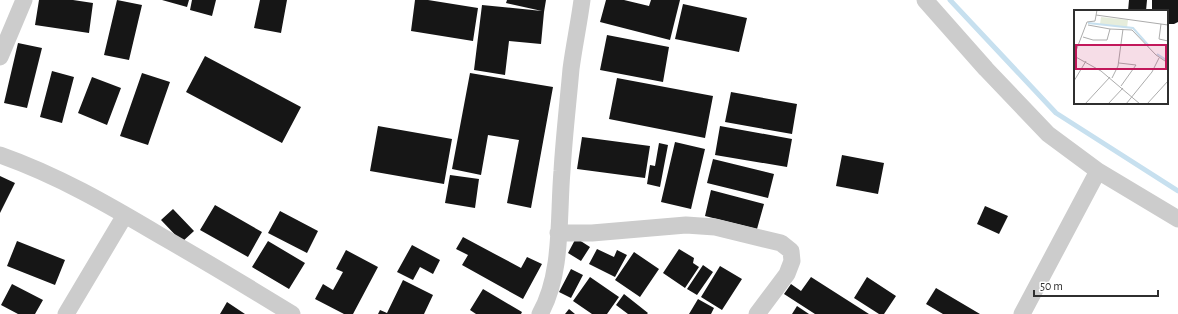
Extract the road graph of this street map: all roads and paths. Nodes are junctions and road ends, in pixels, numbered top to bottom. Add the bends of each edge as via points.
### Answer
1 (24, 0) edge
2 (582, 0) edge
3 (925, 0) edge
4 (0, 57) edge
5 (0, 155) edge
6 (1098, 171) junction
7 (125, 215) junction
8 (1178, 219) edge
9 (558, 233) junction
10 (66, 314) edge
11 (292, 314) edge
12 (540, 314) edge
13 (757, 314) edge
14 (1022, 314) edge

1 - 4 street
2 - 9 street via 561,173
3 - 6 street via 1048,134
5 - 7 street via 68,184
6 - 8 street
6 - 14 street
7 - 10 street
7 - 11 street
9 - 12 street via 553,279
9 - 13 street via 592,233 686,225 715,227 782,243 790,251 792,262 787,274

